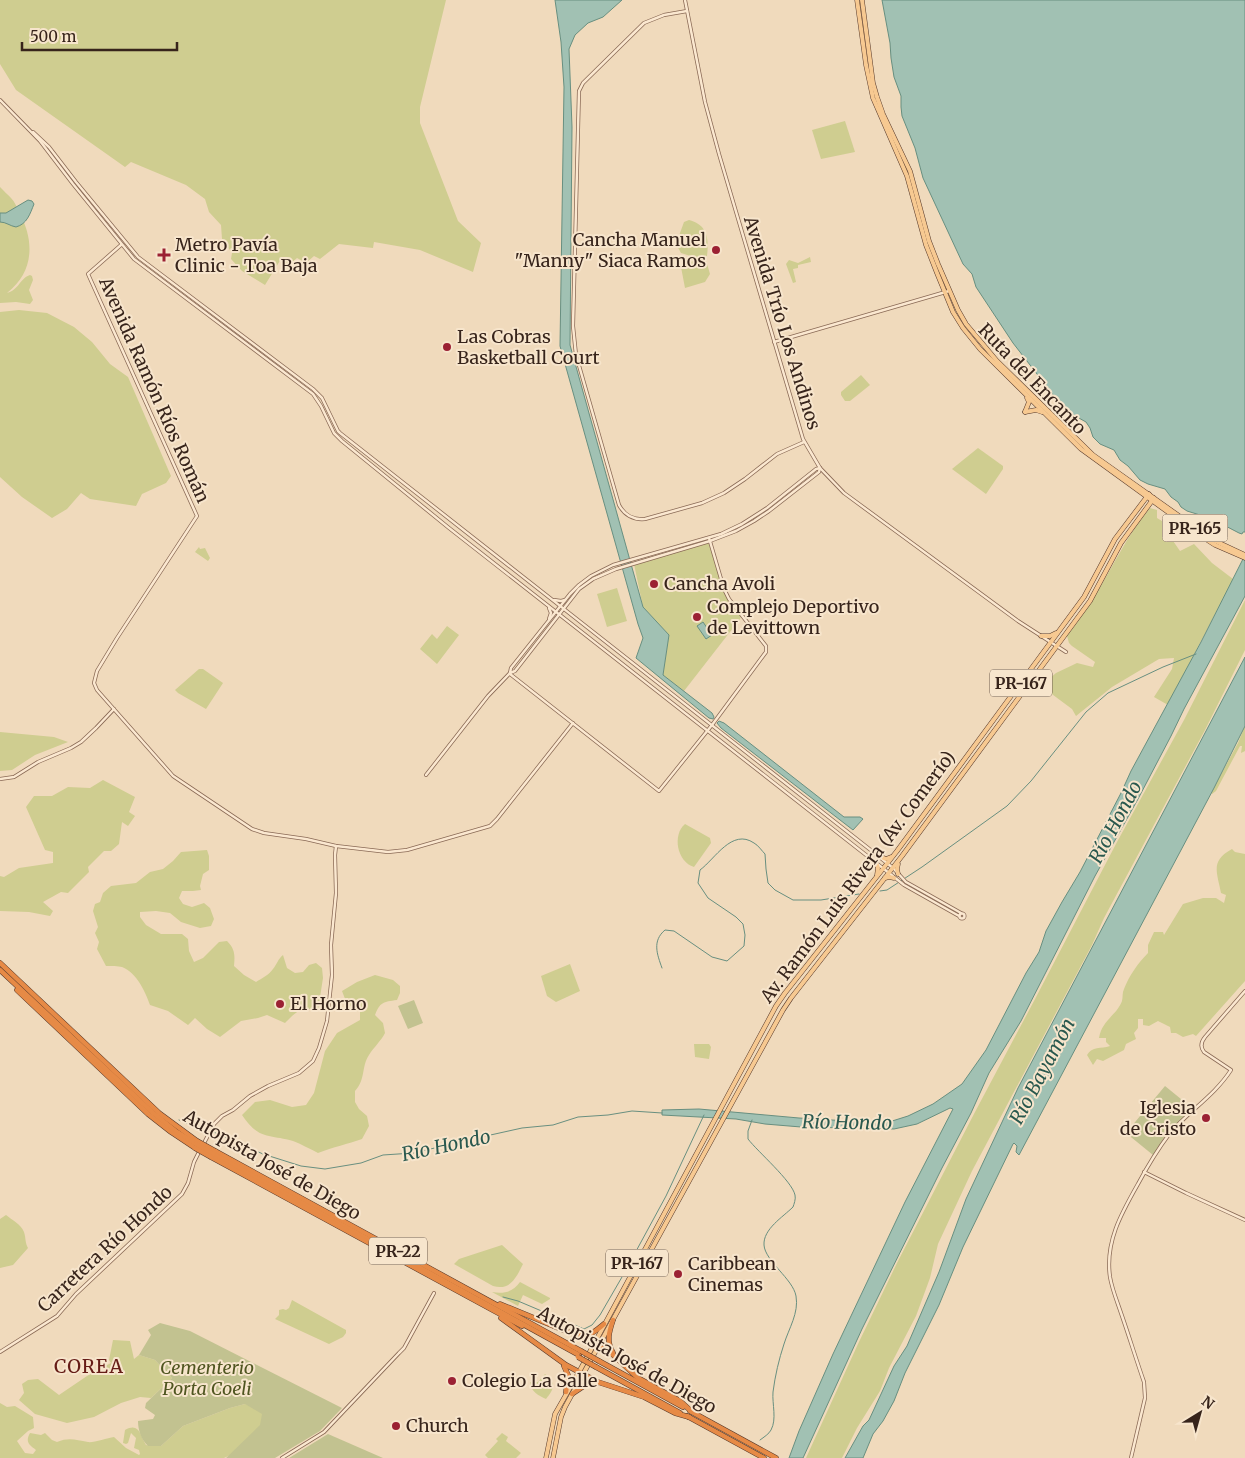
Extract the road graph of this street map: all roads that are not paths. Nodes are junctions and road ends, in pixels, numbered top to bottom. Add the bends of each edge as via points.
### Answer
1 (685, 0) edge
2 (857, 0) edge
3 (862, 0) edge
4 (687, 11) junction
5 (0, 100) edge
6 (123, 243) junction
7 (947, 292) junction
8 (251, 342) junction
9 (774, 342) junction
10 (259, 354) junction
11 (276, 360) junction
12 (1023, 392) junction
13 (1046, 415) junction
14 (804, 442) junction
15 (820, 468) junction
16 (1138, 491) junction
17 (1148, 496) junction
18 (1152, 499) junction
19 (1157, 505) junction
20 (1147, 507) junction
21 (1137, 510) junction
22 (710, 539) junction
23 (1238, 554) junction
24 (1245, 557) edge
25 (643, 558) junction
26 (551, 599) junction
27 (567, 601) junction
28 (545, 603) junction
29 (562, 608) junction
30 (557, 613) junction
31 (573, 617) junction
32 (568, 621) junction
33 (547, 623) junction
34 (552, 624) junction
35 (1059, 630) junction
36 (1041, 636) junction
37 (1050, 643) junction
38 (1056, 646) junction
39 (1066, 652) dead end
40 (510, 673) junction
41 (114, 709) junction
42 (573, 723) junction
43 (712, 725) junction
44 (707, 731) junction
45 (426, 775) dead end
46 (0, 779) edge
47 (336, 846) junction
48 (895, 854) junction
49 (877, 855) junction
50 (900, 860) junction
51 (876, 863) junction
52 (887, 863) junction
53 (893, 868) junction
54 (883, 869) junction
55 (889, 873) junction
56 (898, 874) junction
57 (876, 877) junction
58 (885, 878) junction
59 (894, 878) junction
60 (902, 881) junction
61 (960, 915) dead end
62 (0, 963) edge
63 (0, 970) edge
64 (1245, 991) edge
65 (196, 1144) junction
66 (213, 1154) junction
67 (1144, 1172) junction
68 (1245, 1220) edge
69 (476, 1293) junction
70 (434, 1294) dead end
71 (473, 1300) junction
72 (613, 1320) junction
73 (604, 1324) junction
74 (573, 1334) junction
75 (596, 1345) junction
76 (0, 1352) edge
77 (580, 1354) junction
78 (615, 1357) junction
79 (559, 1361) junction
80 (597, 1364) junction
81 (581, 1373) junction
82 (604, 1384) junction
83 (566, 1392) junction
84 (572, 1394) junction
85 (691, 1411) junction
86 (689, 1417) junction
87 (702, 1418) junction
88 (764, 1456) edge
89 (282, 1458) edge
90 (546, 1458) edge
91 (553, 1458) edge
92 (776, 1458) edge
93 (1130, 1458) edge

1 - 4 street, Avenida Trío Los Andinos
2 - 7 main road, Ruta del Encanto / PR-165 via 873,98 907,176 926,245
3 - 7 main road, Ruta del Encanto / PR-165 via 877,97 910,172
4 - 9 street, Avenida Trío Los Andinos via 705,102
4 - 14 street via 664,14 644,23 583,83 579,91 573,292 576,355 620,505 636,520 702,503 724,493 777,454
5 - 6 street via 49,147
6 - 8 street
6 - 10 street via 141,266
6 - 41 street, Avenida Ramón Ríos Román via 88,274 197,516 97,671 94,683 97,690
7 - 9 street
7 - 12 main road, Ruta del Encanto / PR-165 via 953,312 970,338
7 - 17 main road, Ruta del Encanto / PR-165 via 966,324 997,361 1086,449
8 - 10 street
8 - 11 street
9 - 14 street, Avenida Trío Los Andinos
10 - 11 street
10 - 28 street via 313,394 334,433 342,441
11 - 26 street via 318,393 340,433
12 - 13 main road, Ruta del Encanto / PR-165
12 - 13 main road via 1029,402 1025,412 1036,410
13 - 16 main road, Ruta del Encanto / PR-165 via 1087,454
14 - 15 street, Avenida Trío Los Andinos
15 - 22 street via 767,508
15 - 36 street, Avenida Trío Los Andinos via 844,493
16 - 17 main road, Ruta del Encanto / PR-165
16 - 21 main road via 1142,498
17 - 18 main road, Ruta del Encanto / PR-165
17 - 21 main road, Av. Ramón Luis Rivera (Av. Comerío) / PR-167
18 - 19 main road, Ruta del Encanto / PR-165
18 - 20 main road, Av. Ramón Luis Rivera (Av. Comerío) / PR-167
18 - 23 main road, Ruta del Encanto / PR-165
19 - 20 main road
19 - 23 main road, Ruta del Encanto / PR-165 via 1209,542
20 - 38 main road, Av. Ramón Luis Rivera (Av. Comerío) / PR-167 via 1122,543 1090,601
21 - 35 main road, Av. Ramón Luis Rivera (Av. Comerío) / PR-167 via 1115,539 1084,597
22 - 25 street
22 - 43 street via 729,599 766,646 766,652
23 - 24 main road, Ruta del Encanto / PR-165
25 - 27 street via 604,573 585,584
25 - 27 street via 613,565 592,576 579,585
26 - 27 street
26 - 29 street
27 - 29 street
27 - 31 street
28 - 30 street
28 - 33 street via 551,613
29 - 30 street
29 - 31 street
30 - 32 street
30 - 33 street
30 - 34 street
31 - 43 street
32 - 34 street via 561,618
32 - 44 street
33 - 40 street
34 - 40 street
35 - 36 main road via 1052,636
35 - 37 main road, Av. Ramón Luis Rivera (Av. Comerío) / PR-167
36 - 37 street, Avenida Trío Los Andinos
37 - 38 street, Avenida Trío Los Andinos
37 - 48 main road, Av. Ramón Luis Rivera (Av. Comerío) / PR-167
38 - 39 street, Avenida Trío Los Andinos
38 - 50 main road, Av. Ramón Luis Rivera (Av. Comerío) / PR-167
40 - 42 street
40 - 45 street
41 - 46 street via 81,742 14,777
41 - 47 street via 173,776 252,830
42 - 44 street via 660,791
42 - 47 street via 490,826 407,850 388,852
43 - 44 street
43 - 49 street
44 - 51 street
47 - 76 street, Carretera Río Hondo via 332,975 327,1021 313,1061 299,1073 250,1096 222,1116 214,1124 194,1162 182,1194 57,1316
48 - 49 main road via 886,859
48 - 52 main road, Av. Ramón Luis Rivera (Av. Comerío) / PR-167
49 - 52 street
50 - 53 main road, Av. Ramón Luis Rivera (Av. Comerío) / PR-167
50 - 56 main road
51 - 54 street
51 - 57 main road
52 - 53 street
52 - 54 main road, Av. Ramón Luis Rivera (Av. Comerío) / PR-167
53 - 55 main road, Av. Ramón Luis Rivera (Av. Comerío) / PR-167
53 - 56 street
54 - 55 street
54 - 57 main road, Av. Ramón Luis Rivera (Av. Comerío) / PR-167
55 - 58 main road, Av. Ramón Luis Rivera (Av. Comerío) / PR-167
55 - 59 street
56 - 60 street
57 - 73 main road, Av. Ramón Luis Rivera (Av. Comerío) / PR-167 via 781,1000
58 - 59 main road
58 - 72 main road, Av. Ramón Luis Rivera (Av. Comerío) / PR-167 via 791,998
59 - 60 street
60 - 61 street
62 - 65 highway, Autopista José de Diego / PR-22 via 153,1108
63 - 65 highway via 153,1113
63 - 65 highway, Autopista José de Diego / PR-22 via 148,1114 171,1132
64 - 67 street via 1201,1044 1204,1052 1231,1070 1172,1132
65 - 66 highway, Autopista José de Diego / PR-22, bridge
66 - 69 highway, Autopista José de Diego / PR-22
66 - 71 highway, Autopista José de Diego / PR-22
66 - 77 highway
67 - 68 street
67 - 93 street via 1120,1216 1109,1253 1112,1286 1145,1388
69 - 74 highway
69 - 77 highway, Autopista José de Diego / PR-22
70 - 89 street via 404,1348 324,1432
71 - 77 highway, Autopista José de Diego / PR-22
71 - 79 highway
72 - 75 main road, Av. Ramón Luis Rivera (Av. Comerío) / PR-167
72 - 78 highway via 608,1339
73 - 74 highway via 590,1334
73 - 75 main road, Av. Ramón Luis Rivera (Av. Comerío) / PR-167
74 - 75 highway
75 - 78 highway
75 - 81 main road, Av. Ramón Luis Rivera (Av. Comerío) / PR-167
77 - 80 highway, Autopista José de Diego / PR-22, bridge
78 - 85 highway via 638,1378 680,1401
79 - 81 highway
79 - 83 highway via 568,1375
80 - 85 highway, Autopista José de Diego / PR-22
80 - 86 highway, Autopista José de Diego / PR-22
80 - 87 highway
80 - 88 highway
81 - 82 highway
81 - 83 main road, Av. Ramón Luis Rivera (Av. Comerío) / PR-167
81 - 84 main road, Av. Ramón Luis Rivera (Av. Comerío) / PR-167
82 - 84 highway via 587,1384
82 - 86 highway
83 - 90 main road, Av. Ramón Luis Rivera (Av. Comerío) / PR-167 via 555,1414
84 - 91 main road, Av. Ramón Luis Rivera (Av. Comerío) / PR-167 via 561,1417
85 - 87 highway, Autopista José de Diego / PR-22
86 - 88 highway, Autopista José de Diego / PR-22
87 - 88 highway, Autopista José de Diego / PR-22
88 - 92 highway, Autopista José de Diego / PR-22

